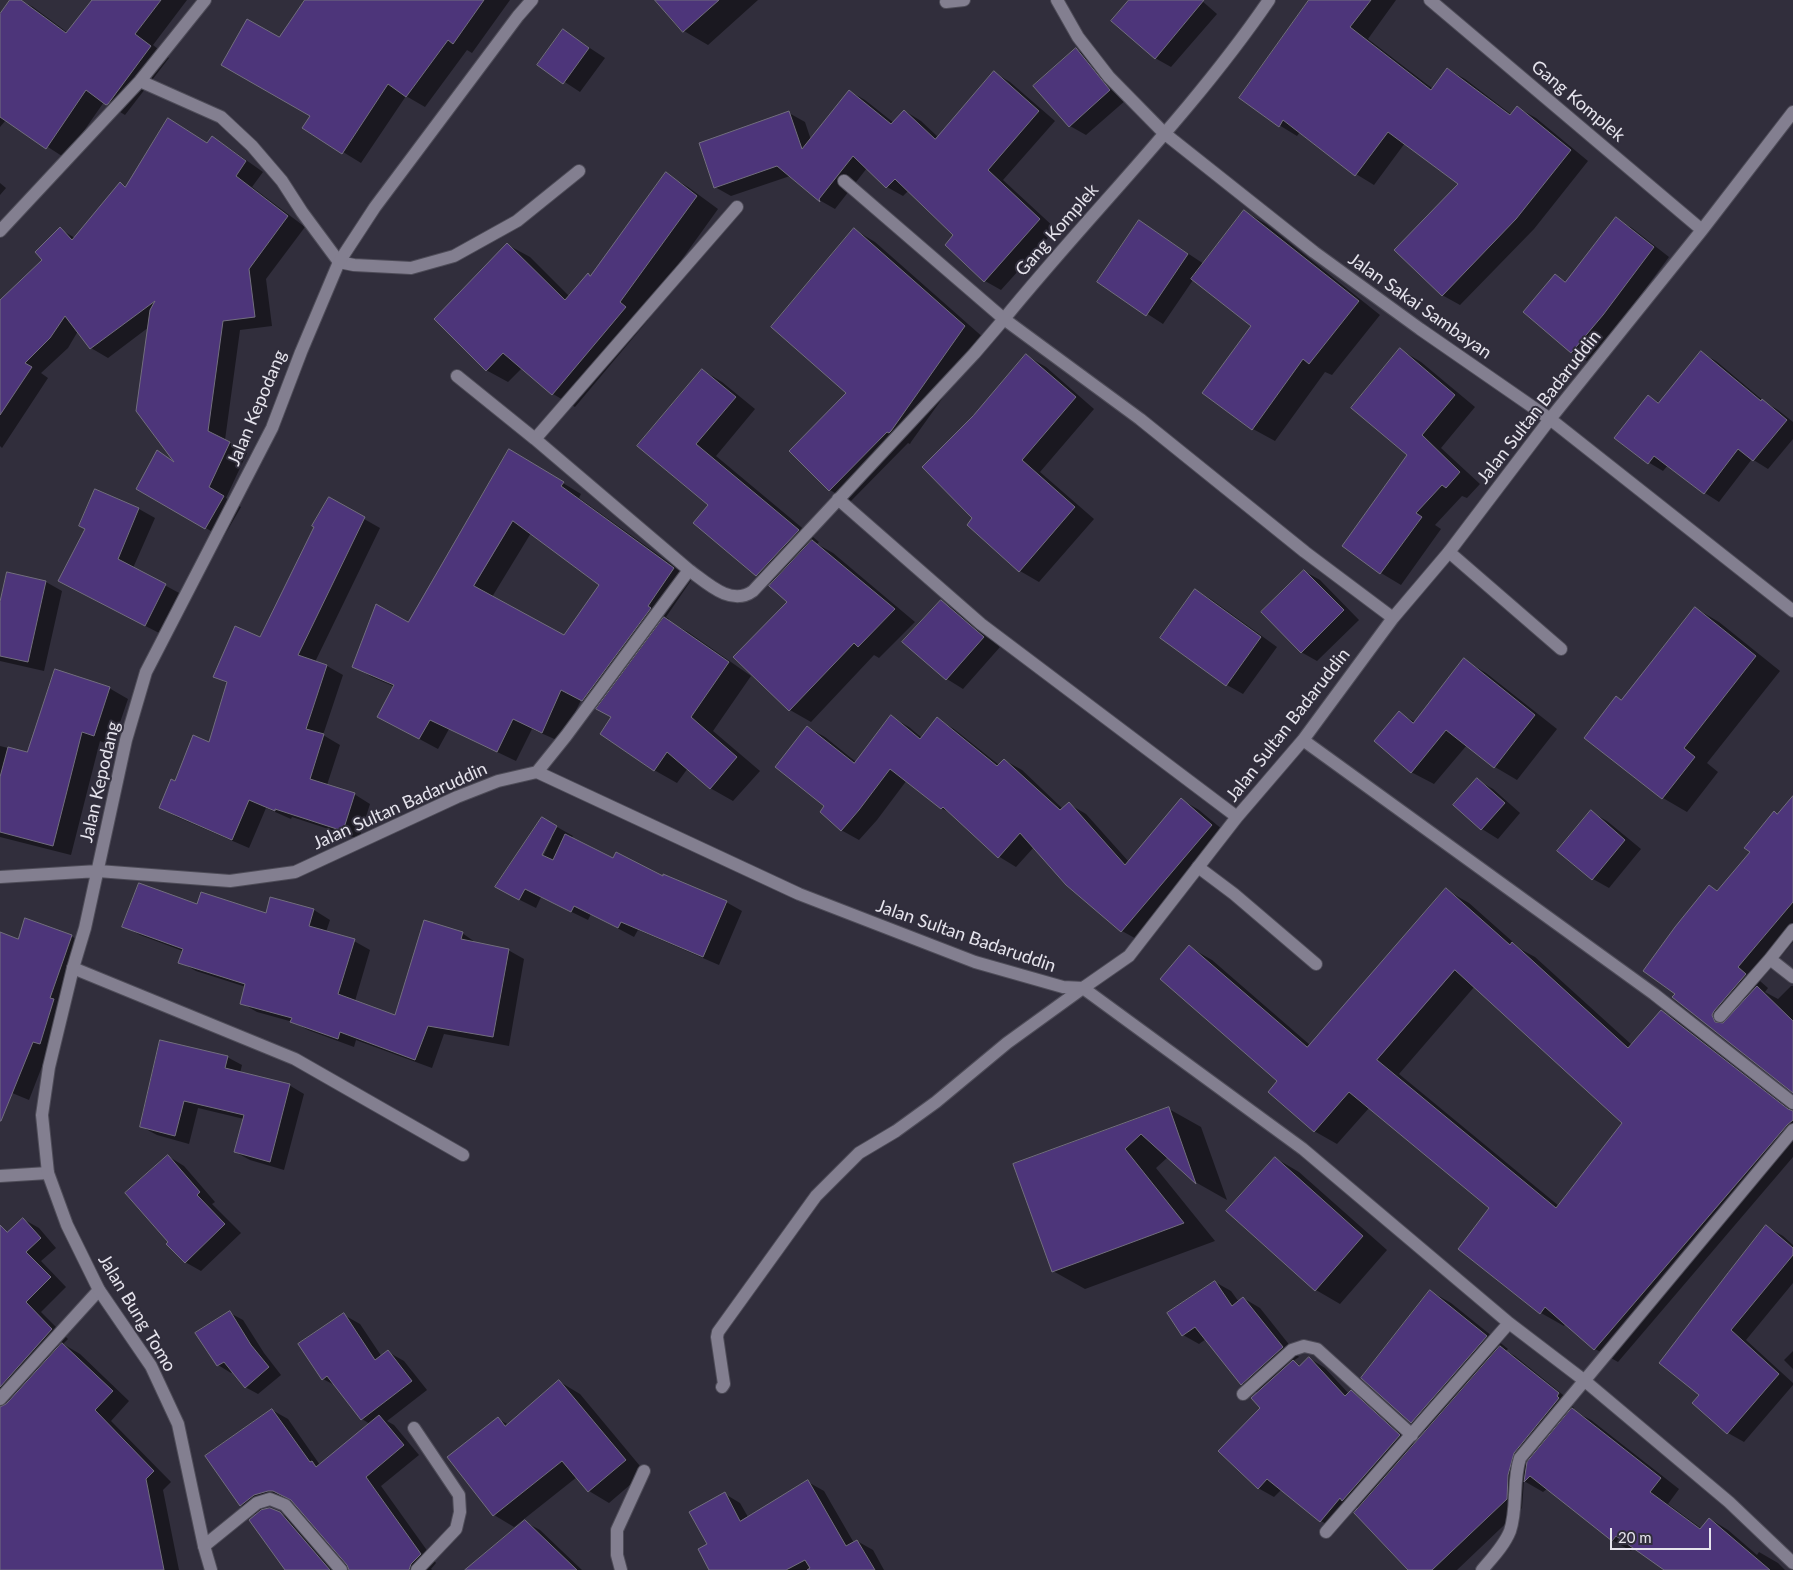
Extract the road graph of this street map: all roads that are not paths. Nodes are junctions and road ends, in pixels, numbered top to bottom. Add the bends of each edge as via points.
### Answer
1 (204, 0) edge
2 (532, 0) edge
3 (964, 0) edge
4 (1057, 0) edge
5 (1269, 0) edge
6 (1430, 0) edge
7 (946, 2) dead end
8 (140, 81) junction
9 (1793, 112) edge
10 (1164, 133) junction
11 (579, 171) dead end
12 (844, 181) dead end
13 (737, 207) dead end
14 (1702, 230) junction
15 (0, 231) edge
16 (339, 262) junction
17 (1004, 319) junction
18 (457, 376) dead end
19 (1550, 418) junction
20 (535, 439) junction
21 (838, 499) junction
22 (1449, 552) junction
23 (690, 570) junction
24 (1793, 611) edge
25 (1393, 618) junction
26 (1561, 649) dead end
27 (1303, 740) junction
28 (537, 772) junction
29 (1237, 817) junction
30 (1198, 867) junction
31 (98, 871) junction
32 (0, 876) edge
33 (1793, 930) edge
34 (1770, 959) junction
35 (1316, 964) dead end
36 (73, 968) junction
37 (1793, 977) edge
38 (1083, 988) junction
39 (1720, 1016) dead end
40 (1793, 1102) edge
41 (1793, 1130) edge
42 (463, 1155) dead end
43 (48, 1173) junction
44 (0, 1176) edge
45 (99, 1290) junction
46 (1509, 1323) junction
47 (1585, 1381) junction
48 (722, 1387) dead end
49 (1243, 1394) dead end
50 (0, 1399) edge
51 (414, 1428) dead end
52 (1412, 1435) junction
53 (644, 1471) dead end
54 (1326, 1532) dead end
55 (204, 1546) junction
56 (1793, 1563) edge
57 (211, 1570) edge
58 (341, 1570) edge
59 (417, 1570) edge
60 (621, 1570) edge
61 (1482, 1570) edge

1 - 8 street
2 - 16 street, Jalan Kepodang via 381,200
3 - 7 street
4 - 10 street, Jalan Sakai Sambayan via 1078,37 1104,70
5 - 10 street, Gang Komplek via 1245,35
6 - 14 street, Gang Komplek
8 - 15 street
8 - 16 street via 221,117 282,181
9 - 14 street, Jalan Sultan Badaruddin
10 - 17 street, Gang Komplek
10 - 19 street, Jalan Sakai Sambayan via 1314,252
11 - 16 street via 517,221 454,256 411,268
12 - 17 street
13 - 20 street
14 - 19 street, Jalan Sultan Badaruddin
16 - 31 street, Jalan Kepodang via 272,428 146,672 126,740
17 - 21 street, Gang Komplek
17 - 25 street via 1140,419 1305,552
18 - 20 street, Gang Komplek
19 - 22 street, Jalan Sultan Badaruddin
19 - 24 street, Jalan Sakai Sambayan
20 - 23 street, Gang Komplek
21 - 23 street, Gang Komplek via 747,595 724,595
21 - 29 street via 981,624
22 - 25 street, Jalan Sultan Badaruddin
22 - 26 street
23 - 28 street
25 - 27 street, Jalan Sultan Badaruddin
27 - 29 street, Jalan Sultan Badaruddin
27 - 40 street via 1654,994
28 - 31 street, Jalan Sultan Badaruddin via 498,781 457,797 295,872 230,881
28 - 38 street, Jalan Sultan Badaruddin via 799,894 976,962 1062,988
29 - 30 street, Jalan Sultan Badaruddin
30 - 35 street
30 - 38 street, Jalan Sultan Badaruddin via 1129,956
31 - 32 street, Jalan Sultan Badaruddin
31 - 36 street, Jalan Bung Tomo
33 - 34 street
34 - 37 street
34 - 39 street
36 - 42 street via 296,1060
36 - 43 street, Jalan Bung Tomo via 49,1067 42,1115
38 - 46 street via 1303,1149
38 - 48 street via 1007,1043 936,1102 859,1153 816,1196 718,1332
41 - 47 street
43 - 44 street
43 - 45 street, Jalan Bung Tomo via 67,1225
45 - 50 street
45 - 55 street, Jalan Bung Tomo via 151,1366 178,1424
46 - 47 street
46 - 52 street
47 - 56 street via 1729,1502
47 - 61 street via 1520,1458 1510,1532
49 - 52 street via 1292,1350 1311,1347
51 - 59 street via 459,1495 460,1512 456,1528
52 - 54 street
53 - 60 street via 617,1530
55 - 57 street, Jalan Bung Tomo
55 - 58 street via 257,1503 270,1499 285,1505

